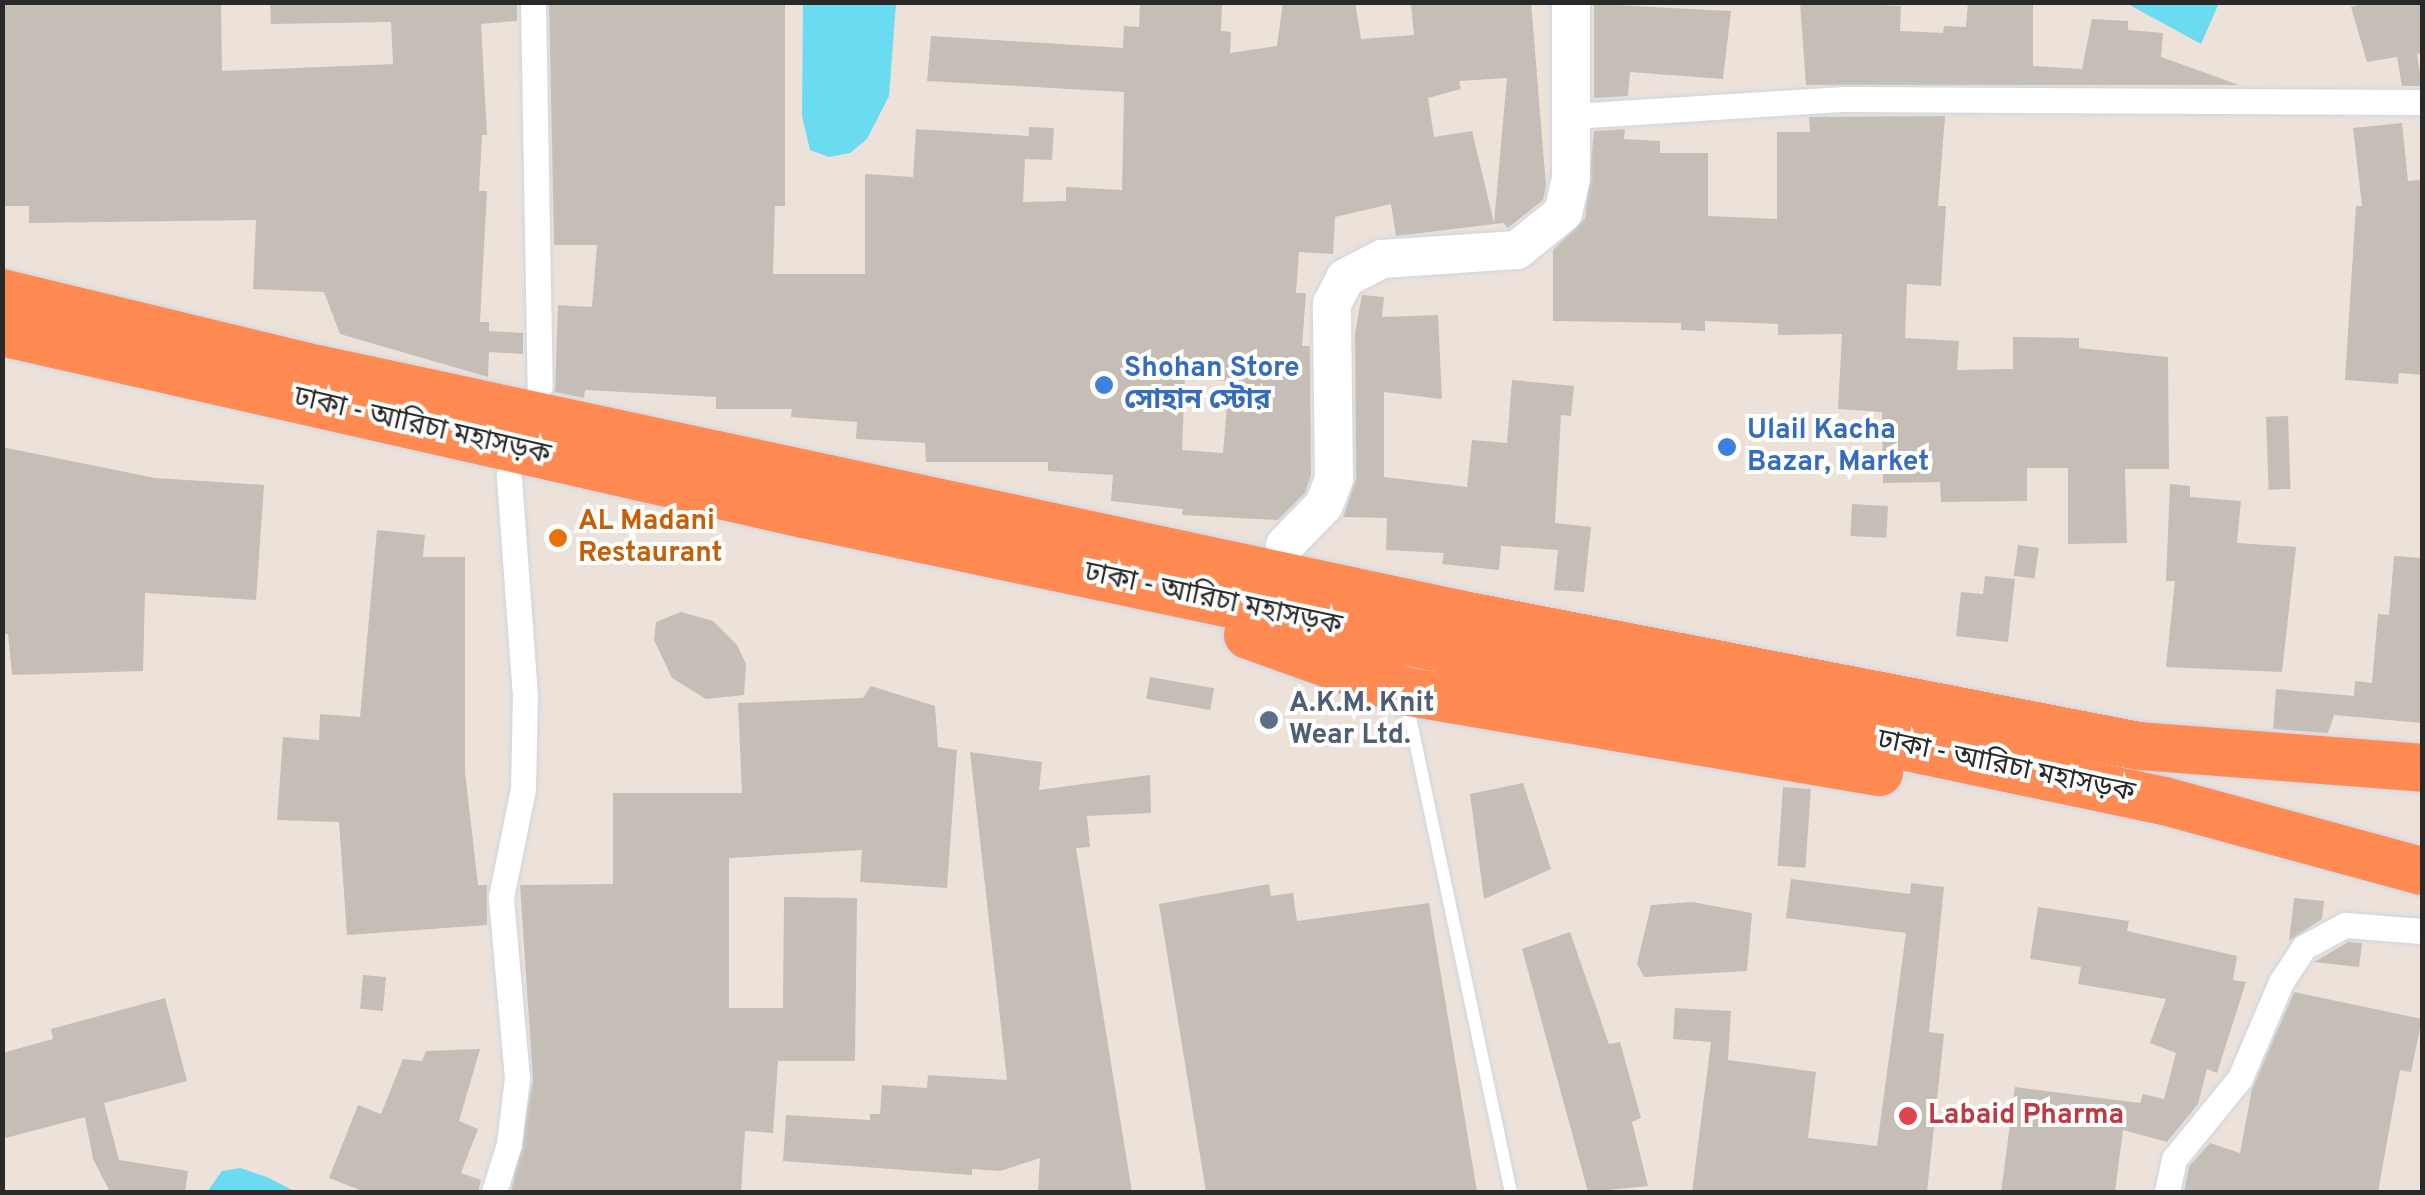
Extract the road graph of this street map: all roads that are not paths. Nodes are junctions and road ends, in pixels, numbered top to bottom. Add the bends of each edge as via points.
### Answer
1 (532, 2) edge
2 (1571, 2) edge
3 (2422, 102) edge
4 (1572, 116) junction
5 (2, 294) edge
6 (2, 332) edge
7 (87, 333) junction
8 (540, 386) junction
9 (509, 476) junction
10 (1285, 545) junction
11 (1404, 691) junction
12 (2139, 746) junction
13 (2422, 768) edge
14 (2164, 801) junction
15 (2422, 872) edge
16 (2422, 931) edge
17 (494, 1192) edge
18 (1511, 1192) edge
19 (2167, 1192) edge

1 - 8 street
2 - 4 street
3 - 4 street via 1844,99
4 - 10 street via 1571,178 1562,212 1533,242 1517,250 1382,259 1355,270 1336,291 1334,479 1324,505
5 - 7 highway, ঢাকা - আরিচা মহাসড়ক
6 - 7 highway, ঢাকা - আরিচা মহাসড়ক
7 - 8 highway via 241,322
7 - 9 highway via 175,395
7 - 12 highway, ঢাকা - আরিচা মহাসড়ক via 317,369 1443,611
7 - 14 highway, ঢাকা - আরিচা মহাসড়ক via 804,514
8 - 10 highway
9 - 11 highway via 1277,641
9 - 17 street via 525,696 524,789 501,897 517,1078
10 - 12 highway via 2032,700
11 - 14 highway via 2070,804
11 - 18 lane
12 - 13 highway, ঢাকা - আরিচা মহাসড়ক
14 - 15 highway, ঢাকা - আরিচা মহাসড়ক
16 - 19 street via 2345,925 2304,947 2281,982 2240,1078 2174,1159

